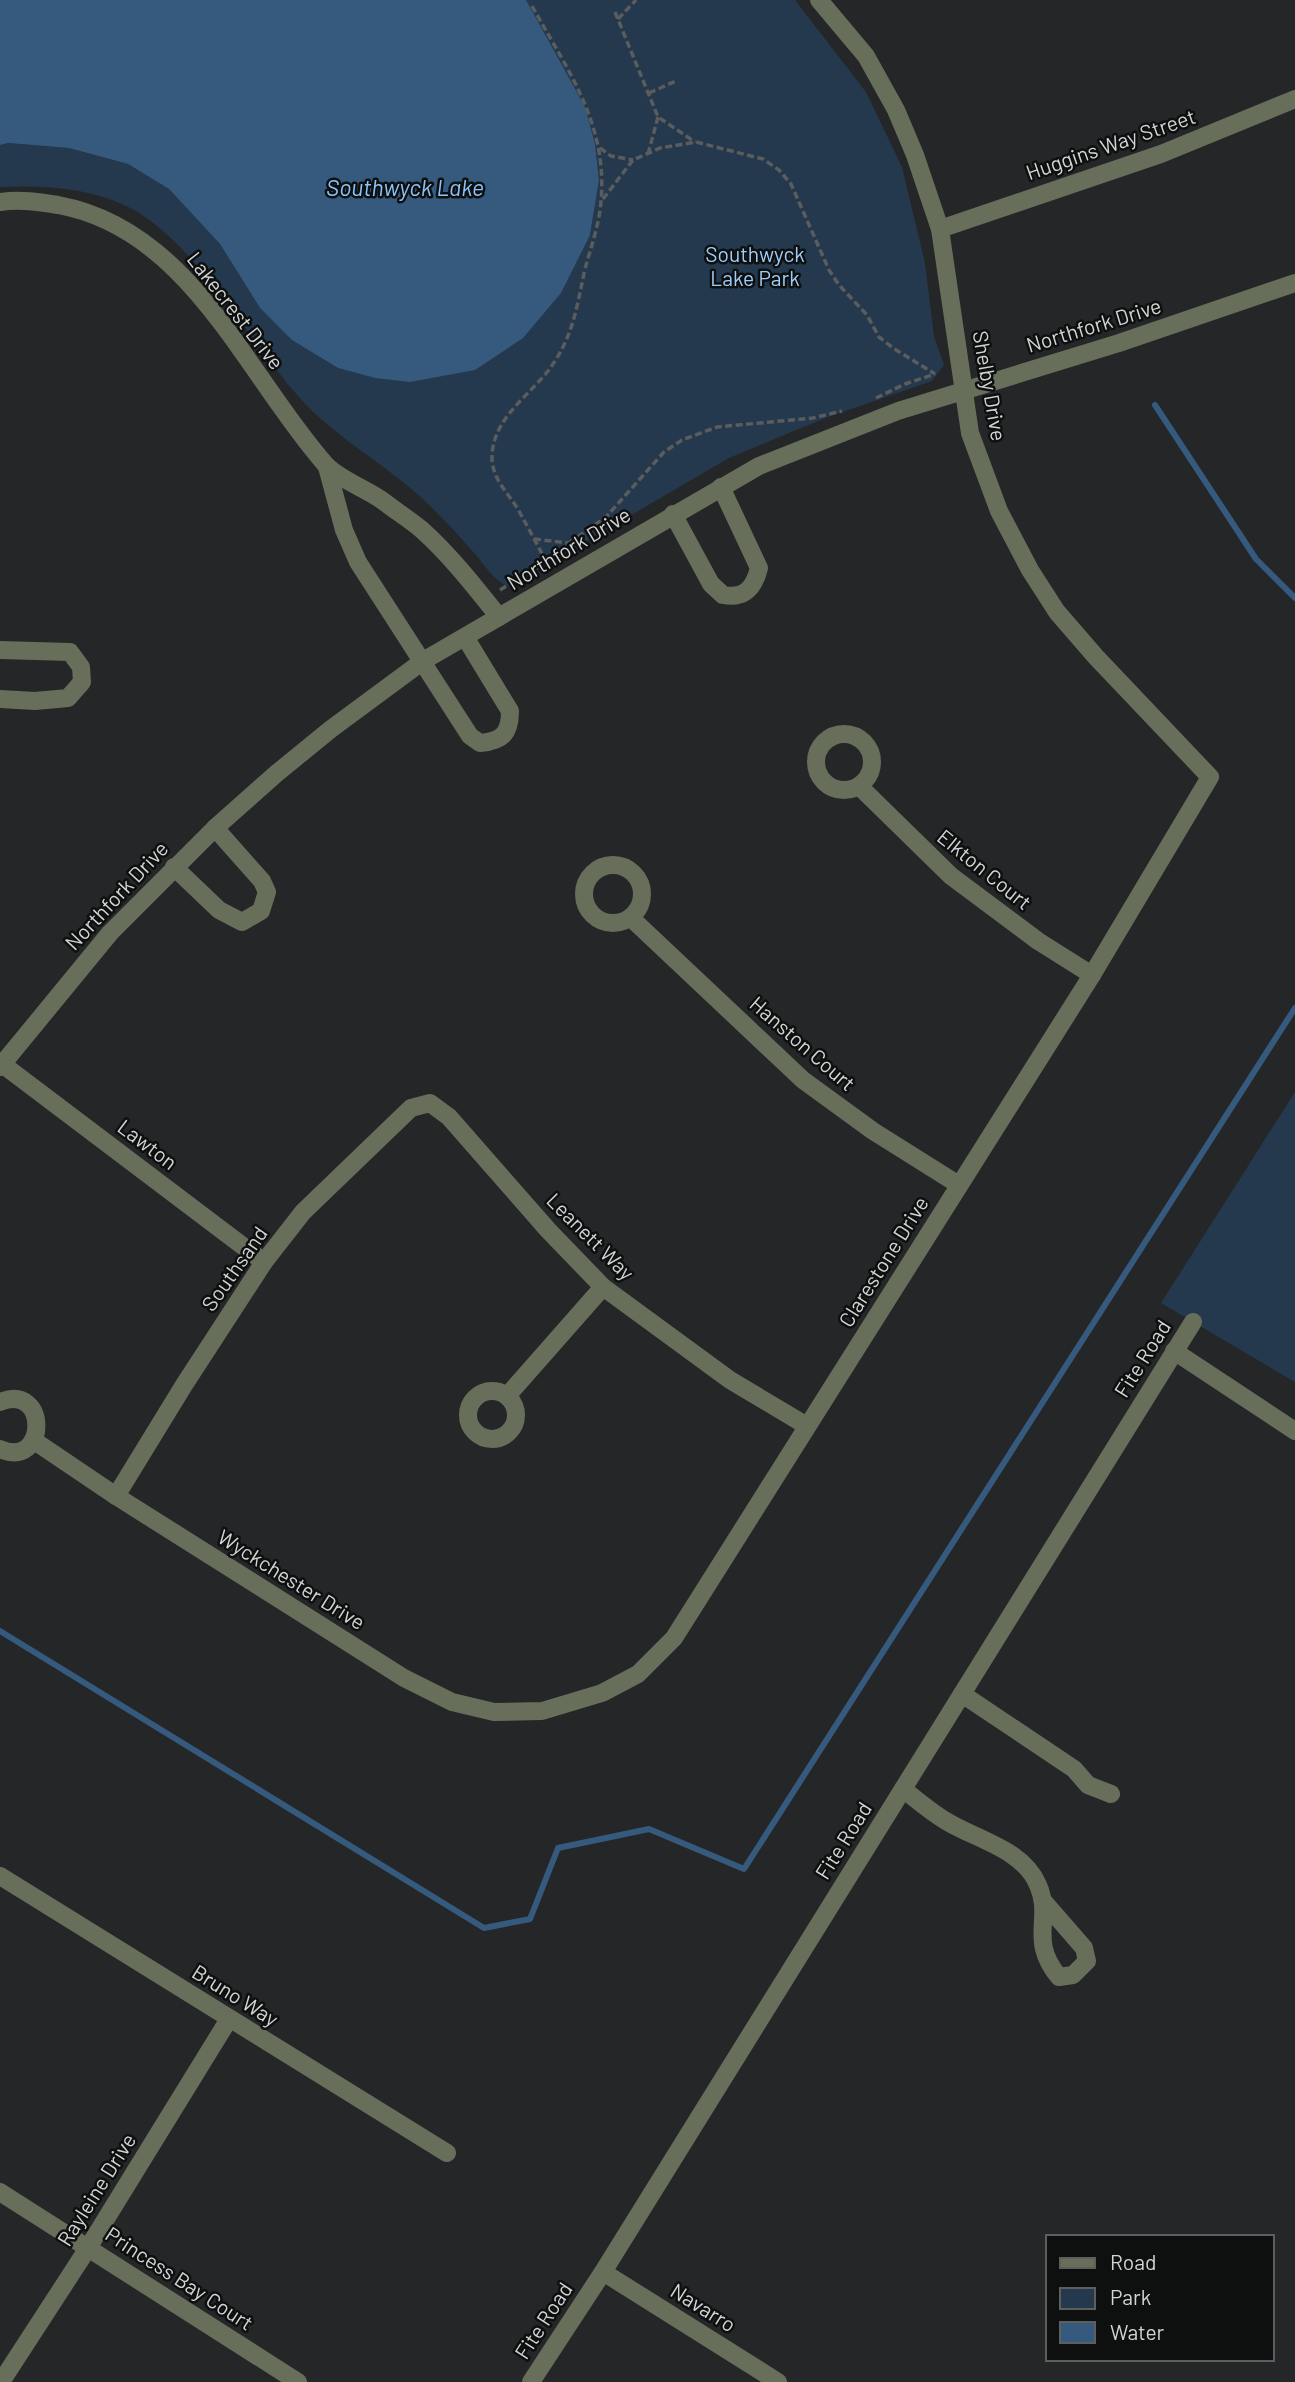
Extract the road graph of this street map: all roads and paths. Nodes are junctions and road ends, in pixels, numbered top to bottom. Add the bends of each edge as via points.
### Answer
1 (636, 0) edge
2 (827, 3) edge
3 (532, 6) dead end
4 (615, 12) dead end
5 (618, 19) junction
6 (676, 81) dead end
7 (648, 93) junction
8 (1295, 99) edge
9 (658, 117) junction
10 (696, 142) junction
11 (600, 148) junction
12 (648, 154) junction
13 (634, 160) junction
14 (602, 201) junction
15 (0, 202) edge
16 (940, 229) junction
17 (1294, 287) edge
18 (935, 374) junction
19 (965, 389) junction
20 (873, 399) dead end
21 (851, 408) dead end
22 (327, 467) junction
23 (721, 487) junction
24 (673, 514) junction
25 (534, 539) junction
26 (569, 544) junction
27 (546, 562) junction
28 (485, 600) junction
29 (499, 617) junction
30 (465, 637) junction
31 (0, 650) edge
32 (423, 661) junction
33 (0, 699) edge
34 (1210, 777) joint
35 (859, 786) dead end
36 (215, 828) junction
37 (174, 867) junction
38 (631, 918) dead end
39 (1093, 975) junction
40 (1, 1065) edge
41 (430, 1103) joint
42 (959, 1185) junction
43 (264, 1262) junction
44 (603, 1287) junction
45 (1193, 1322) dead end
46 (1174, 1352) junction
47 (507, 1396) dead end
48 (0, 1402) edge
49 (807, 1426) junction
50 (1295, 1431) edge
51 (33, 1440) junction
52 (0, 1449) edge
53 (116, 1496) junction
54 (962, 1694) junction
55 (542, 1711) joint
56 (903, 1789) junction
57 (1111, 1794) dead end
58 (0, 1876) edge
59 (1044, 1902) dead end
60 (229, 2019) junction
61 (447, 2153) dead end
62 (0, 2192) edge
63 (88, 2248) junction
64 (603, 2272) junction
65 (1, 2382) edge
66 (298, 2382) edge
67 (531, 2382) edge
68 (778, 2382) edge

1 - 5 path
2 - 16 street, Shelby Drive via 866,56 896,110
3 - 11 path via 587,105
4 - 5 path
5 - 7 path
6 - 7 path
7 - 9 path
8 - 16 street, Huggins Way Street via 1161,154
9 - 10 path
9 - 12 path
10 - 12 path
10 - 18 path via 763,159 779,170 791,184 839,285 867,315 879,337
11 - 13 path via 611,156
11 - 14 path
12 - 13 path
13 - 14 path
14 - 25 path via 573,327 548,372 503,423 492,452 498,481
15 - 22 street, Lakecrest Drive via 34,201 75,208 111,221 155,249 205,302
16 - 19 street, Shelby Drive
17 - 19 street, Northfork Drive
18 - 19 path
18 - 20 path
19 - 23 street, Northfork Drive via 759,466
19 - 34 street, Shelby Drive via 970,433 984,474 1030,570 1096,657
21 - 26 path via 813,418 698,433 664,452 606,517
22 - 28 street, Lakecrest Drive via 374,494 421,530
22 - 32 street, Lakecrest Drive via 358,562
23 - 24 street, Northfork Drive
23 - 24 street via 759,568 752,588 743,595 723,595 711,584
24 - 29 street, Northfork Drive
25 - 26 path
25 - 27 path
26 - 27 path
27 - 28 path
28 - 29 street, Lakecrest Drive
29 - 30 street, Northfork Drive
30 - 32 street, Northfork Drive
30 - 32 street, Lakecrest Drive via 510,711 510,726 503,736 480,743 470,736
31 - 33 street via 70,652 81,667 82,682 68,698
32 - 36 street, Northfork Drive via 331,729
34 - 39 street, Clarestone Drive
35 - 39 street, Elkton Court via 951,876 1028,934
36 - 37 street, Northfork Drive
36 - 37 street via 262,881 267,892 261,911 242,922 219,910
37 - 40 street, Northfork Drive via 103,942
38 - 42 street, Hanston Court via 803,1080
39 - 42 street, Clarestone Drive
40 - 43 street, Lawton
41 - 43 street, Southsand via 411,1108 303,1212
41 - 44 street, Leanett Way via 449,1117
42 - 49 street, Clarestone Drive
43 - 53 street, Southsand
44 - 47 street
44 - 49 street, Leanett Way via 730,1380
45 - 46 street, Fite Road
46 - 50 street
46 - 54 street, Fite Road
48 - 51 street via 17,1399 34,1411 38,1420
49 - 55 street, Clarestone Drive via 674,1638 638,1674 602,1693
51 - 52 street via 16,1452
51 - 53 street, Wyckchester Drive
53 - 55 street, Wyckchester Drive via 404,1678 452,1702 494,1712
54 - 56 street, Fite Road
54 - 57 street via 1074,1769 1088,1785
56 - 59 street via 946,1821 1014,1856 1037,1882
56 - 64 street, Fite Road
58 - 60 street, Bruno Way
60 - 61 street, Bruno Way
60 - 63 street, Rayleine Drive
62 - 63 street, Princess Bay Court
63 - 65 street, Rayleine Drive
63 - 66 street, Princess Bay Court
64 - 67 street, Fite Road
64 - 68 street, Navarro

